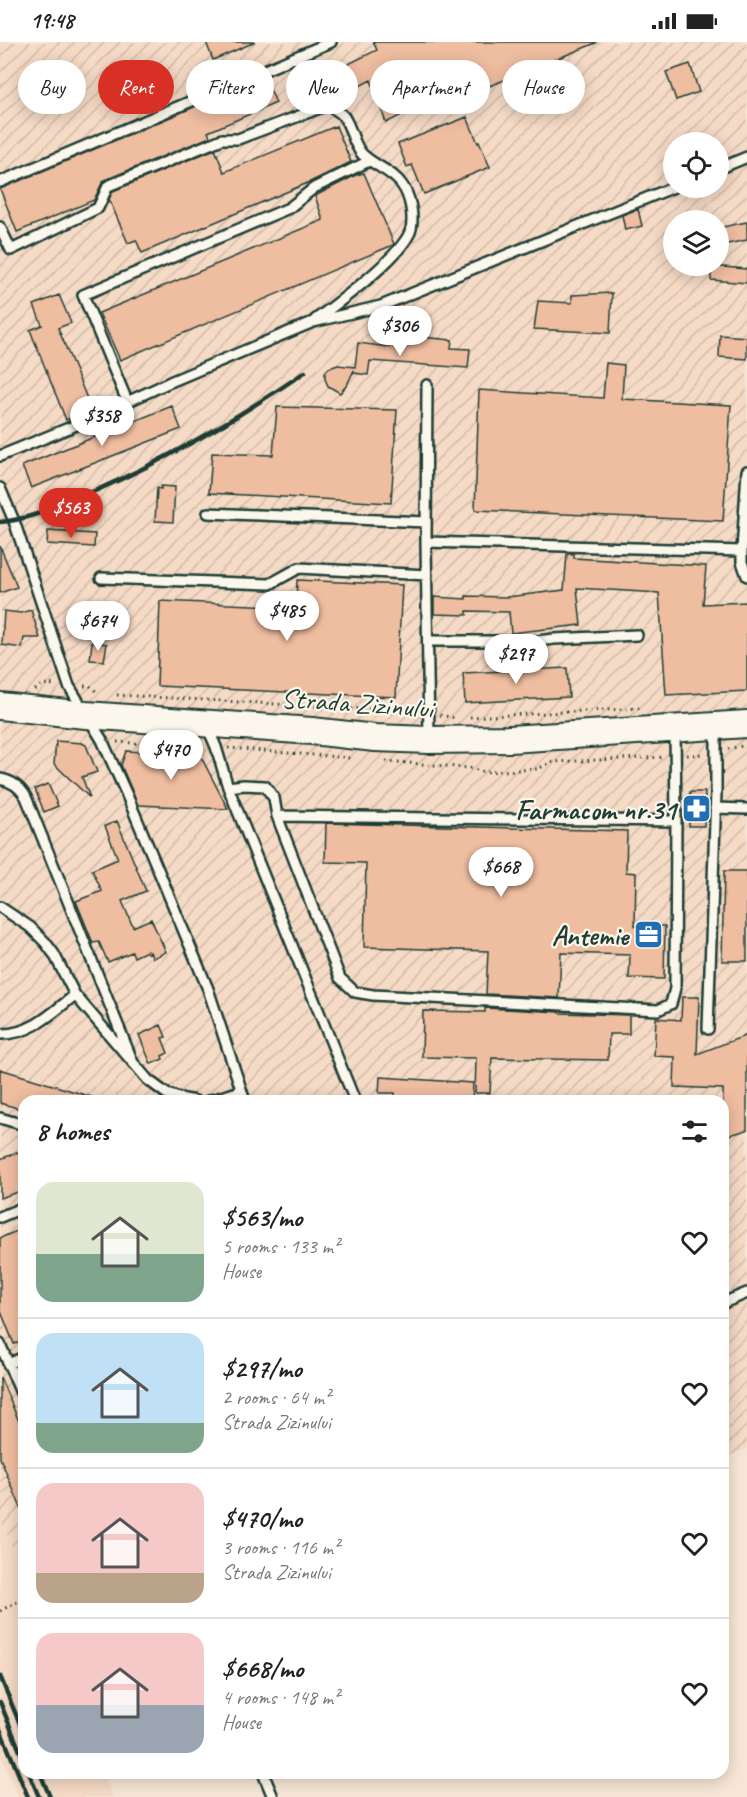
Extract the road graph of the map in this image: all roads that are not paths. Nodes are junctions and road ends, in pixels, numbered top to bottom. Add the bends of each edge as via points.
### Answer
1 (331, 42) edge
2 (297, 57) junction
3 (299, 60) edge
4 (305, 114) edge
5 (340, 114) edge
6 (747, 157) edge
7 (369, 161) junction
8 (729, 164) edge
9 (0, 182) edge
10 (663, 191) edge
11 (0, 227) edge
12 (313, 322) junction
13 (427, 385) dead end
14 (127, 402) junction
15 (0, 456) edge
16 (747, 471) edge
17 (0, 488) edge
18 (208, 513) dead end
19 (426, 522) junction
20 (426, 542) junction
21 (741, 551) junction
22 (427, 575) junction
23 (747, 576) edge
24 (101, 578) dead end
25 (637, 635) dead end
26 (429, 641) junction
27 (18, 702) edge
28 (86, 715) junction
29 (206, 724) junction
30 (747, 724) edge
31 (716, 726) junction
32 (675, 728) junction
33 (429, 740) junction
34 (0, 779) edge
35 (228, 787) junction
36 (715, 808) junction
37 (747, 808) edge
38 (277, 816) junction
39 (676, 821) junction
40 (0, 907) edge
41 (75, 995) junction
42 (708, 1029) dead end
43 (0, 1034) edge
44 (132, 1060) junction
45 (241, 1091) junction
46 (173, 1095) edge
47 (228, 1095) edge
48 (243, 1095) edge
49 (353, 1095) edge
50 (0, 1118) edge
51 (18, 1123) edge
52 (18, 1210) edge
53 (0, 1217) edge
54 (747, 1293) edge
55 (729, 1300) edge
56 (0, 1344) edge
57 (18, 1360) edge
58 (8, 1364) junction
59 (18, 1386) edge
60 (266, 1779) edge
61 (273, 1797) edge

1 - 2 lane
2 - 3 lane
2 - 9 lane
4 - 11 lane via 238,140 222,139 108,186 98,208 11,250
5 - 7 lane
6 - 8 lane
7 - 12 lane via 402,184 412,212 411,229 405,242 376,272
7 - 14 lane via 314,188 289,208 83,295
10 - 12 lane via 381,306
12 - 14 lane
13 - 19 lane
14 - 15 lane
16 - 21 lane
17 - 28 lane via 69,686
18 - 19 lane
19 - 20 lane
20 - 21 lane
20 - 22 lane
21 - 23 lane
22 - 24 lane via 299,568 270,584
22 - 26 lane
25 - 26 lane via 520,643
26 - 33 lane
27 - 28 main road, Strada Zizinului
28 - 29 main road, Strada Zizinului
28 - 45 lane via 126,793 199,968
29 - 33 main road, Strada Zizinului
29 - 35 lane
30 - 31 main road, Strada Zizinului
31 - 32 main road, Strada Zizinului
31 - 36 lane
32 - 33 main road, Strada Zizinului
32 - 39 lane
34 - 44 lane via 18,786 26,798
35 - 38 lane via 265,786 274,798
35 - 49 lane
36 - 37 lane
36 - 42 lane
38 - 39 lane
38 - 39 lane via 340,978 355,992 658,1010 671,1004 675,988
40 - 41 lane via 45,942
41 - 43 lane via 31,1028
41 - 44 lane
44 - 46 lane via 148,1080
45 - 47 lane
45 - 48 lane
50 - 51 lane
52 - 53 lane
54 - 55 lane
56 - 58 lane
57 - 58 lane
58 - 59 lane
60 - 61 lane

